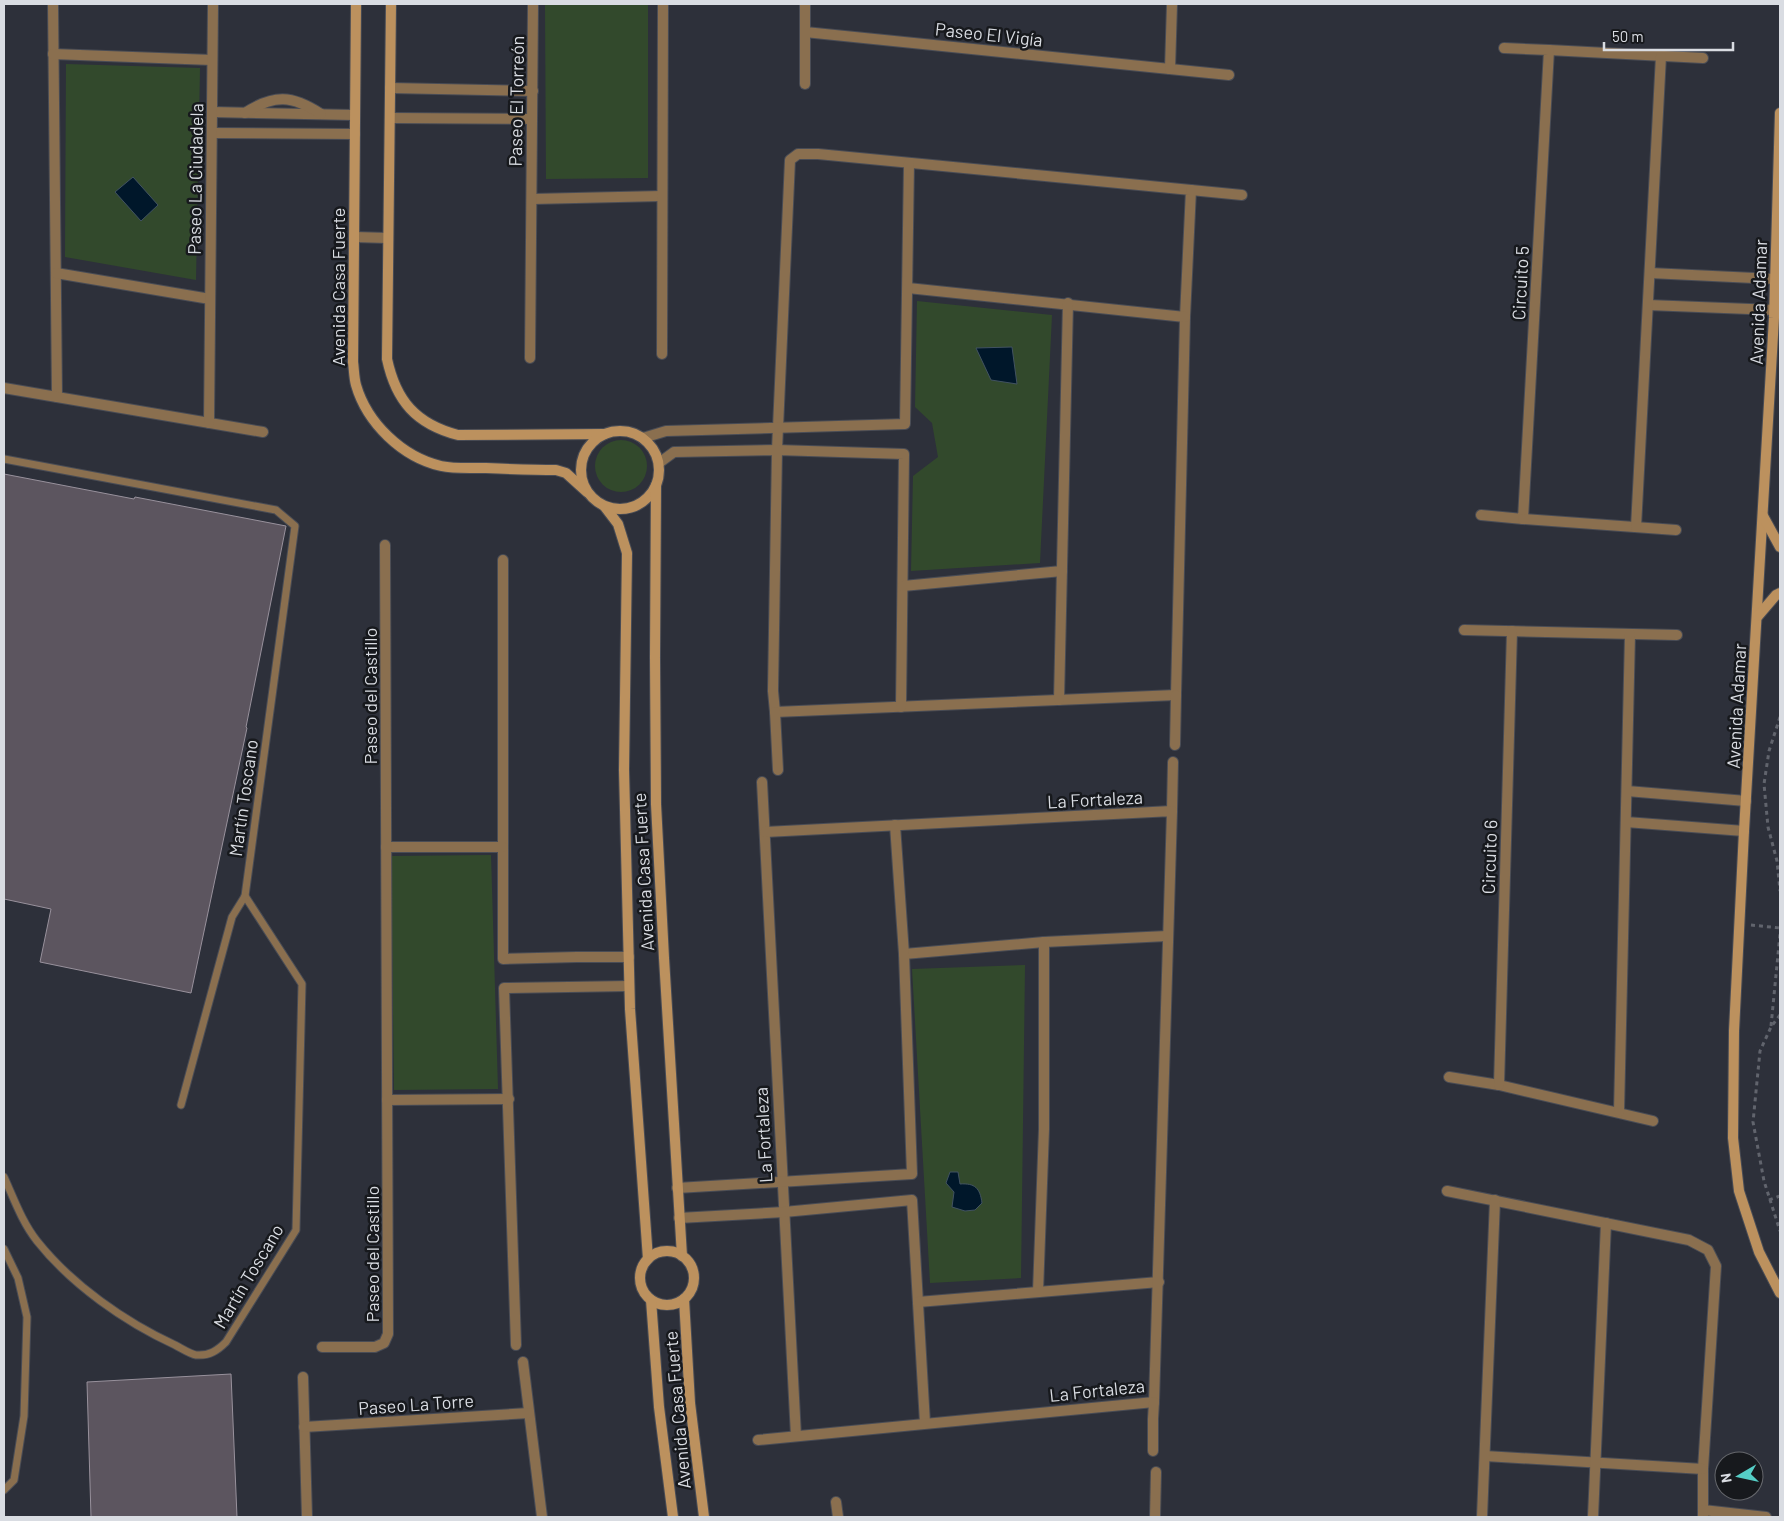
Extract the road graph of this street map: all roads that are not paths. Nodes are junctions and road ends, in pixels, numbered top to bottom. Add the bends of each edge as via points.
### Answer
1 (53, 4) edge
2 (213, 4) edge
3 (356, 4) edge
4 (391, 4) edge
5 (533, 4) edge
6 (662, 4) edge
7 (805, 4) edge
8 (1172, 4) edge
9 (805, 32) junction
10 (1504, 48) dead end
11 (1549, 50) junction
12 (53, 54) junction
13 (1661, 56) junction
14 (1703, 58) dead end
15 (212, 60) junction
16 (1170, 69) junction
17 (1229, 75) dead end
18 (805, 84) dead end
19 (390, 88) junction
20 (533, 91) junction
21 (212, 112) junction
22 (245, 113) junction
23 (1780, 113) edge
24 (322, 115) junction
25 (356, 116) junction
26 (390, 118) junction
27 (532, 119) junction
28 (212, 132) junction
29 (355, 134) junction
30 (909, 163) junction
31 (1191, 190) junction
32 (1242, 195) dead end
33 (662, 196) junction
34 (532, 199) junction
35 (354, 237) junction
36 (388, 238) junction
37 (56, 272) junction
38 (1650, 273) junction
39 (1775, 278) junction
40 (908, 288) junction
41 (210, 299) junction
42 (1068, 303) junction
43 (1648, 305) junction
44 (1775, 310) junction
45 (1185, 317) junction
46 (662, 354) dead end
47 (530, 358) dead end
48 (4, 388) edge
49 (57, 397) junction
50 (209, 422) junction
51 (779, 426) junction
52 (263, 432) dead end
53 (605, 434) junction
54 (643, 438) junction
55 (777, 450) junction
56 (4, 459) edge
57 (658, 463) junction
58 (656, 485) junction
59 (586, 492) junction
60 (604, 507) junction
61 (1481, 515) dead end
62 (1763, 515) junction
63 (1523, 519) junction
64 (1636, 527) junction
65 (1676, 530) dead end
66 (385, 545) dead end
67 (1780, 547) edge
68 (503, 560) dead end
69 (1062, 571) junction
70 (903, 586) junction
71 (1780, 593) edge
72 (1758, 616) junction
73 (1464, 630) dead end
74 (1512, 631) junction
75 (1630, 634) junction
76 (1677, 635) dead end
77 (1176, 695) junction
78 (1059, 700) junction
79 (901, 707) junction
80 (775, 712) junction
81 (1175, 745) dead end
82 (1173, 762) dead end
83 (778, 770) dead end
84 (762, 782) dead end
85 (1627, 791) junction
86 (1746, 801) junction
87 (1172, 811) junction
88 (1626, 822) junction
89 (895, 825) junction
90 (1744, 831) junction
91 (765, 832) junction
92 (386, 847) junction
93 (503, 847) junction
94 (245, 896) junction
95 (1167, 936) junction
96 (1044, 942) junction
97 (904, 954) junction
98 (629, 957) junction
99 (629, 986) junction
100 (1449, 1077) dead end
101 (1499, 1084) junction
102 (508, 1098) junction
103 (387, 1100) junction
104 (181, 1105) dead end
105 (1619, 1112) junction
106 (1653, 1121) dead end
107 (4, 1177) edge
108 (782, 1182) junction
109 (677, 1188) junction
110 (1447, 1191) dead end
111 (1495, 1200) junction
112 (784, 1212) junction
113 (679, 1218) junction
114 (1606, 1223) junction
115 (4, 1249) edge
116 (682, 1256) junction
117 (648, 1260) junction
118 (1159, 1282) junction
119 (1038, 1292) junction
120 (1780, 1293) edge
121 (684, 1299) junction
122 (651, 1300) junction
123 (918, 1302) junction
124 (516, 1345) dead end
125 (322, 1347) dead end
126 (523, 1362) dead end
127 (303, 1377) dead end
128 (1154, 1402) junction
129 (529, 1413) junction
130 (925, 1423) junction
131 (304, 1427) junction
132 (796, 1436) junction
133 (758, 1440) dead end
134 (1153, 1451) dead end
135 (1485, 1456) junction
136 (1596, 1462) junction
137 (1704, 1469) junction
138 (1156, 1472) dead end
139 (4, 1490) edge
140 (836, 1502) dead end
141 (1703, 1514) edge
142 (307, 1517) edge
143 (542, 1517) edge
144 (673, 1517) edge
145 (704, 1517) edge
146 (838, 1517) edge
147 (1155, 1517) edge
148 (1482, 1517) edge
149 (1593, 1517) edge
150 (1766, 1517) edge

1 - 12 street
2 - 15 street, Paseo La Ciudadela
3 - 25 street, Avenida Casa Fuerte
4 - 19 street
5 - 20 street, Paseo El Torreón
6 - 33 street
7 - 9 street
8 - 16 street
9 - 16 street, Paseo El Vigía
9 - 18 street
10 - 11 street
11 - 13 street
11 - 63 street, Circuito 5
12 - 15 street
12 - 37 street
13 - 14 street
13 - 38 street
15 - 21 street, Paseo La Ciudadela
16 - 17 street, Paseo El Vigía
19 - 20 street
19 - 26 street
20 - 27 street, Paseo El Torreón
21 - 22 street
21 - 28 street, Paseo La Ciudadela
22 - 24 street
22 - 24 street via 264,101 283,99 302,103
23 - 39 street, Avenida Adamar
24 - 25 street
25 - 29 street, Avenida Casa Fuerte
26 - 27 street
26 - 36 street
27 - 34 street, Paseo El Torreón
28 - 29 street
28 - 41 street, Paseo La Ciudadela
29 - 35 street, Avenida Casa Fuerte
30 - 31 street
30 - 40 street
30 - 51 street via 818,154 798,154 790,160
31 - 32 street
31 - 45 street
33 - 34 street
33 - 46 street
34 - 47 street, Paseo El Torreón
35 - 36 street
35 - 59 street, Avenida Casa Fuerte via 353,362 356,384 366,409 382,430 400,447 422,460 442,466 556,470 570,476
36 - 53 street via 387,359 401,398 413,412 440,430 458,435
37 - 41 street
37 - 49 street
38 - 39 street
38 - 43 street
39 - 44 street, Avenida Adamar
40 - 42 street
40 - 51 street via 905,424
41 - 50 street, Paseo La Ciudadela
42 - 45 street
42 - 69 street
43 - 44 street
43 - 64 street
44 - 62 street, Avenida Adamar
45 - 77 street
48 - 49 street
49 - 50 street
50 - 52 street
51 - 54 street via 666,431
51 - 55 street
53 - 54 street via 631,432
53 - 59 street via 591,443 582,458 580,476
54 - 57 street via 653,449
55 - 57 street via 674,452
55 - 70 street via 904,454
55 - 80 street
56 - 94 lane, Martín Toscano via 276,510 295,526
57 - 58 street
58 - 60 street via 648,498 635,507 620,510
58 - 109 street, Avenida Casa Fuerte via 656,804
59 - 60 street
60 - 98 street, Avenida Casa Fuerte via 618,524 627,553 624,770
61 - 63 street
62 - 67 street
62 - 72 street, Avenida Adamar
63 - 64 street
64 - 65 street
66 - 92 street, Paseo del Castillo
68 - 93 street
69 - 70 street
69 - 78 street
70 - 79 street
71 - 72 street
72 - 86 street, Avenida Adamar
73 - 74 street
74 - 75 street
74 - 101 street, Circuito 6
75 - 76 street
75 - 85 street
77 - 78 street
77 - 81 street
78 - 79 street
79 - 80 street
80 - 83 street
82 - 87 street
84 - 91 street, La Fortaleza
85 - 86 street
85 - 88 street
86 - 90 street, Avenida Adamar
87 - 89 street, La Fortaleza
87 - 95 street, La Fortaleza
88 - 90 street
88 - 105 street
89 - 91 street, La Fortaleza
89 - 97 street
90 - 120 street, Avenida Adamar via 1734,1031 1733,1138 1740,1191 1759,1252
91 - 108 street, La Fortaleza
92 - 93 street
92 - 103 street, Paseo del Castillo
93 - 98 street via 503,959
94 - 104 lane via 232,918
94 - 107 lane, Martín Toscano via 302,984 296,1230 226,1342 216,1352 196,1355 122,1316 70,1277 38,1241 24,1222
95 - 96 street
95 - 118 street, La Fortaleza
96 - 97 street
96 - 119 street via 1044,1129
97 - 108 street via 912,1174
98 - 99 street, Avenida Casa Fuerte
99 - 102 street via 504,988
99 - 117 street, Avenida Casa Fuerte
100 - 101 street
101 - 105 street
102 - 103 street
102 - 124 street
103 - 125 street, Paseo del Castillo via 388,1334 384,1343 375,1347
105 - 106 street
108 - 109 street
108 - 112 street, La Fortaleza
109 - 113 street, Avenida Casa Fuerte
110 - 111 street
111 - 114 street
111 - 135 street
112 - 113 street
112 - 123 street via 912,1200
112 - 132 street, La Fortaleza
113 - 116 street, Avenida Casa Fuerte
114 - 136 street
114 - 137 street via 1689,1240 1708,1250 1716,1266
115 - 139 lane via 18,1278 27,1317 24,1416 14,1480
116 - 117 street via 665,1252
116 - 121 street via 693,1272 692,1287
117 - 122 street via 640,1276 645,1294
118 - 119 street
118 - 128 street, La Fortaleza
119 - 123 street
121 - 122 street via 674,1305 662,1305
121 - 145 street, Avenida Casa Fuerte via 690,1402
122 - 144 street, Avenida Casa Fuerte
123 - 130 street
126 - 129 street
127 - 131 street
128 - 130 street, La Fortaleza
128 - 134 street
129 - 131 street, Paseo La Torre
129 - 143 street
130 - 132 street, La Fortaleza
131 - 142 street
132 - 133 street, La Fortaleza
135 - 136 street
135 - 148 street
136 - 137 street
136 - 149 street
137 - 141 street
138 - 147 street
140 - 146 street
141 - 150 street

